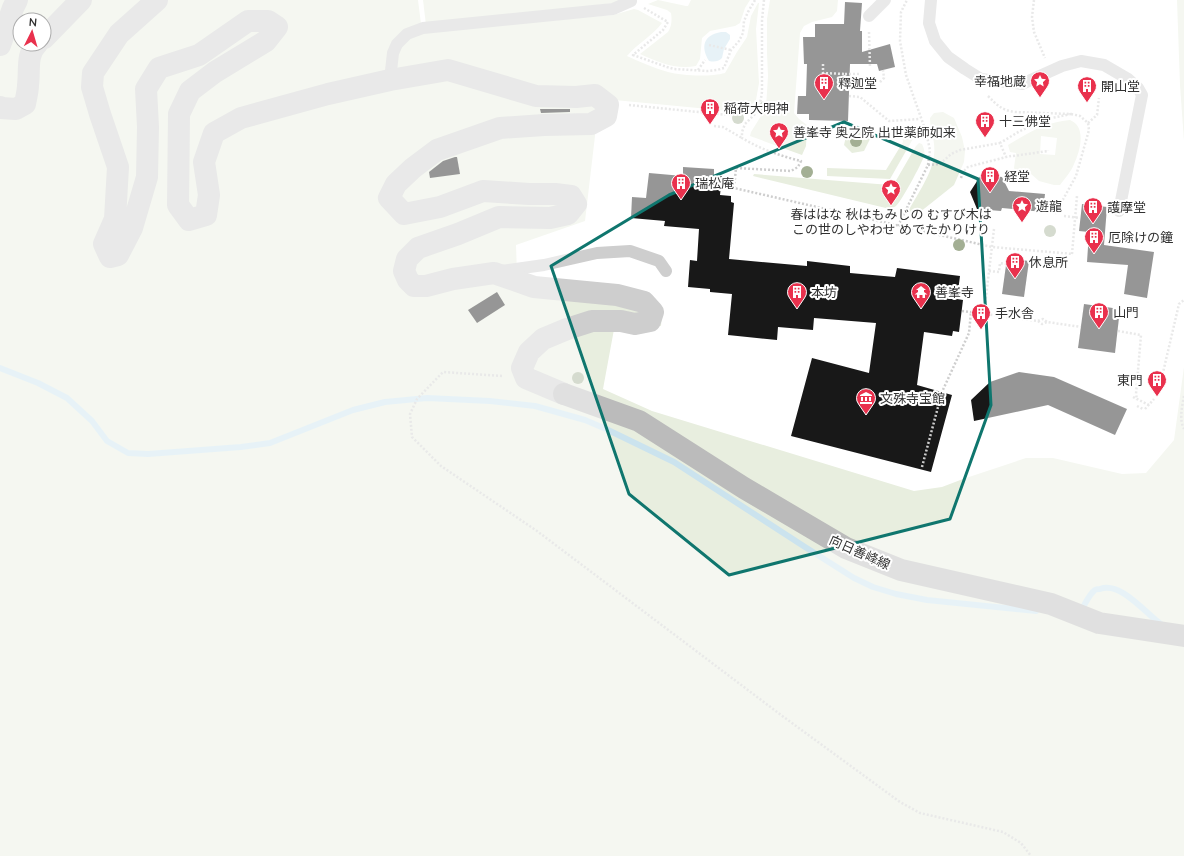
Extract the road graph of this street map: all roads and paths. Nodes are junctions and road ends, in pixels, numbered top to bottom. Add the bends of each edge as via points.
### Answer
1 (17, 0) edge
2 (81, 0) edge
3 (157, 0) edge
4 (755, 0) edge
5 (764, 0) edge
6 (885, 0) edge
7 (907, 0) edge
8 (931, 0) edge
9 (1034, 0) edge
10 (631, 1) joint
11 (869, 16) joint
12 (52, 30) edge
13 (0, 45) edge
14 (709, 45) dead end
15 (731, 50) junction
16 (32, 52) edge
17 (705, 60) dead end
18 (823, 64) dead end
19 (870, 67) dead end
20 (698, 70) junction
21 (883, 70) dead end
22 (1050, 71) junction
23 (845, 74) junction
24 (859, 74) dead end
25 (390, 80) junction
26 (880, 82) dead end
27 (845, 84) dead end
28 (985, 94) dead end
29 (849, 96) dead end
30 (1099, 98) dead end
31 (608, 105) junction
32 (759, 106) junction
33 (0, 107) edge
34 (1071, 114) junction
35 (920, 118) junction
36 (1088, 123) junction
37 (714, 126) dead end
38 (742, 138) junction
39 (1000, 142) junction
40 (1048, 150) dead end
41 (1006, 157) junction
42 (928, 165) junction
43 (961, 178) dead end
44 (721, 180) dead end
45 (735, 181) junction
46 (1077, 196) dead end
47 (1119, 211) dead end
48 (1056, 214) dead end
49 (1064, 216) dead end
50 (1075, 217) junction
51 (1080, 218) dead end
52 (886, 223) junction
53 (898, 226) junction
54 (949, 226) dead end
55 (994, 230) dead end
56 (884, 233) dead end
57 (936, 234) junction
58 (992, 247) junction
59 (1006, 264) dead end
60 (666, 270) dead end
61 (990, 271) junction
62 (494, 272) junction
63 (1184, 300) edge
64 (962, 311) dead end
65 (971, 312) junction
66 (984, 314) junction
67 (1081, 327) dead end
68 (1118, 332) dead end
69 (526, 378) junction
70 (564, 394) joint
71 (1158, 394) dead end
72 (1184, 396) edge
73 (1132, 397) dead end
74 (1154, 399) dead end
75 (1137, 400) junction
76 (1149, 405) junction
77 (1137, 406) dead end
78 (1184, 429) edge
79 (922, 467) dead end
80 (1184, 636) edge
81 (1031, 856) edge

1 - 13 street
2 - 12 street
3 - 25 street via 119,34 93,73 92,87 118,167 115,219 104,244 110,257 118,255 132,228 147,177 146,89 159,68 199,55 248,21 268,21 276,27 266,41 215,72 190,91 179,114 178,205 189,220 206,215 209,195 204,162 214,133 241,118
4 - 15 path via 748,12 743,33
5 - 32 path via 762,92
6 - 11 lane
7 - 35 path via 901,12 900,40 906,75
8 - 22 lane via 929,23 935,41 948,57 981,79 1022,84
9 - 22 path via 1034,32
10 - 20 path via 668,22 663,30 633,55 667,68
10 - 25 lane via 613,9 423,28 406,34 397,44 393,53
11 - 19 path
14 - 15 path
15 - 20 path via 724,68
16 - 33 street via 25,104 16,108
17 - 20 path
18 - 23 path via 823,73
21 - 26 path via 884,78
22 - 47 lane via 1081,61 1104,64 1128,79 1142,95
23 - 24 path
23 - 27 path
25 - 31 street via 448,70 536,96 595,96
28 - 34 path via 1000,108 1006,110
29 - 35 path via 860,97 889,120
30 - 36 path via 1097,115
31 - 32 path via 728,115
31 - 62 street via 606,116 591,124 500,128 437,150 396,184 389,198 404,214 440,207 483,190 571,196 576,204 568,214 550,218 499,217 418,248 407,259 404,271 414,286 426,286
32 - 38 path via 759,110 743,128
34 - 36 path via 1080,116
34 - 39 path via 1047,119
35 - 42 path via 930,150
36 - 48 path via 1089,130 1076,176
37 - 38 path via 724,127
38 - 45 path via 785,157 801,161 798,167 791,171 736,168
39 - 41 path
39 - 42 path via 960,150 940,164
40 - 41 path
41 - 43 path via 968,167
42 - 53 path
44 - 45 path
45 - 52 path via 734,188
46 - 50 path
49 - 50 path
50 - 51 path
50 - 58 path via 1073,254
52 - 53 path
52 - 56 path
53 - 57 path
54 - 57 path via 942,226
55 - 58 path
57 - 58 path
58 - 61 path
59 - 61 path via 1000,263 1000,272
60 - 62 lane via 659,261 630,251 597,253 544,265
61 - 66 path
62 - 69 street via 534,286 617,295 644,302 654,312 650,321 635,324 621,321 592,321 544,339 529,352 522,368
63 - 71 path via 1179,304
64 - 65 path
65 - 66 path
65 - 79 path via 969,333 942,392
66 - 67 path via 1037,321 1042,324 1048,322
68 - 75 path via 1141,335
69 - 70 street
69 - 81 path via 443,372 417,398 410,414 412,437 441,466 537,531 900,802 920,814 1003,832 1022,843
70 - 80 main road, 向日善峰線 via 639,421 744,488 846,548 901,570 1051,604 1099,622
72 - 78 path via 1181,417
73 - 75 path
74 - 76 path
75 - 76 path
76 - 77 path via 1144,409

